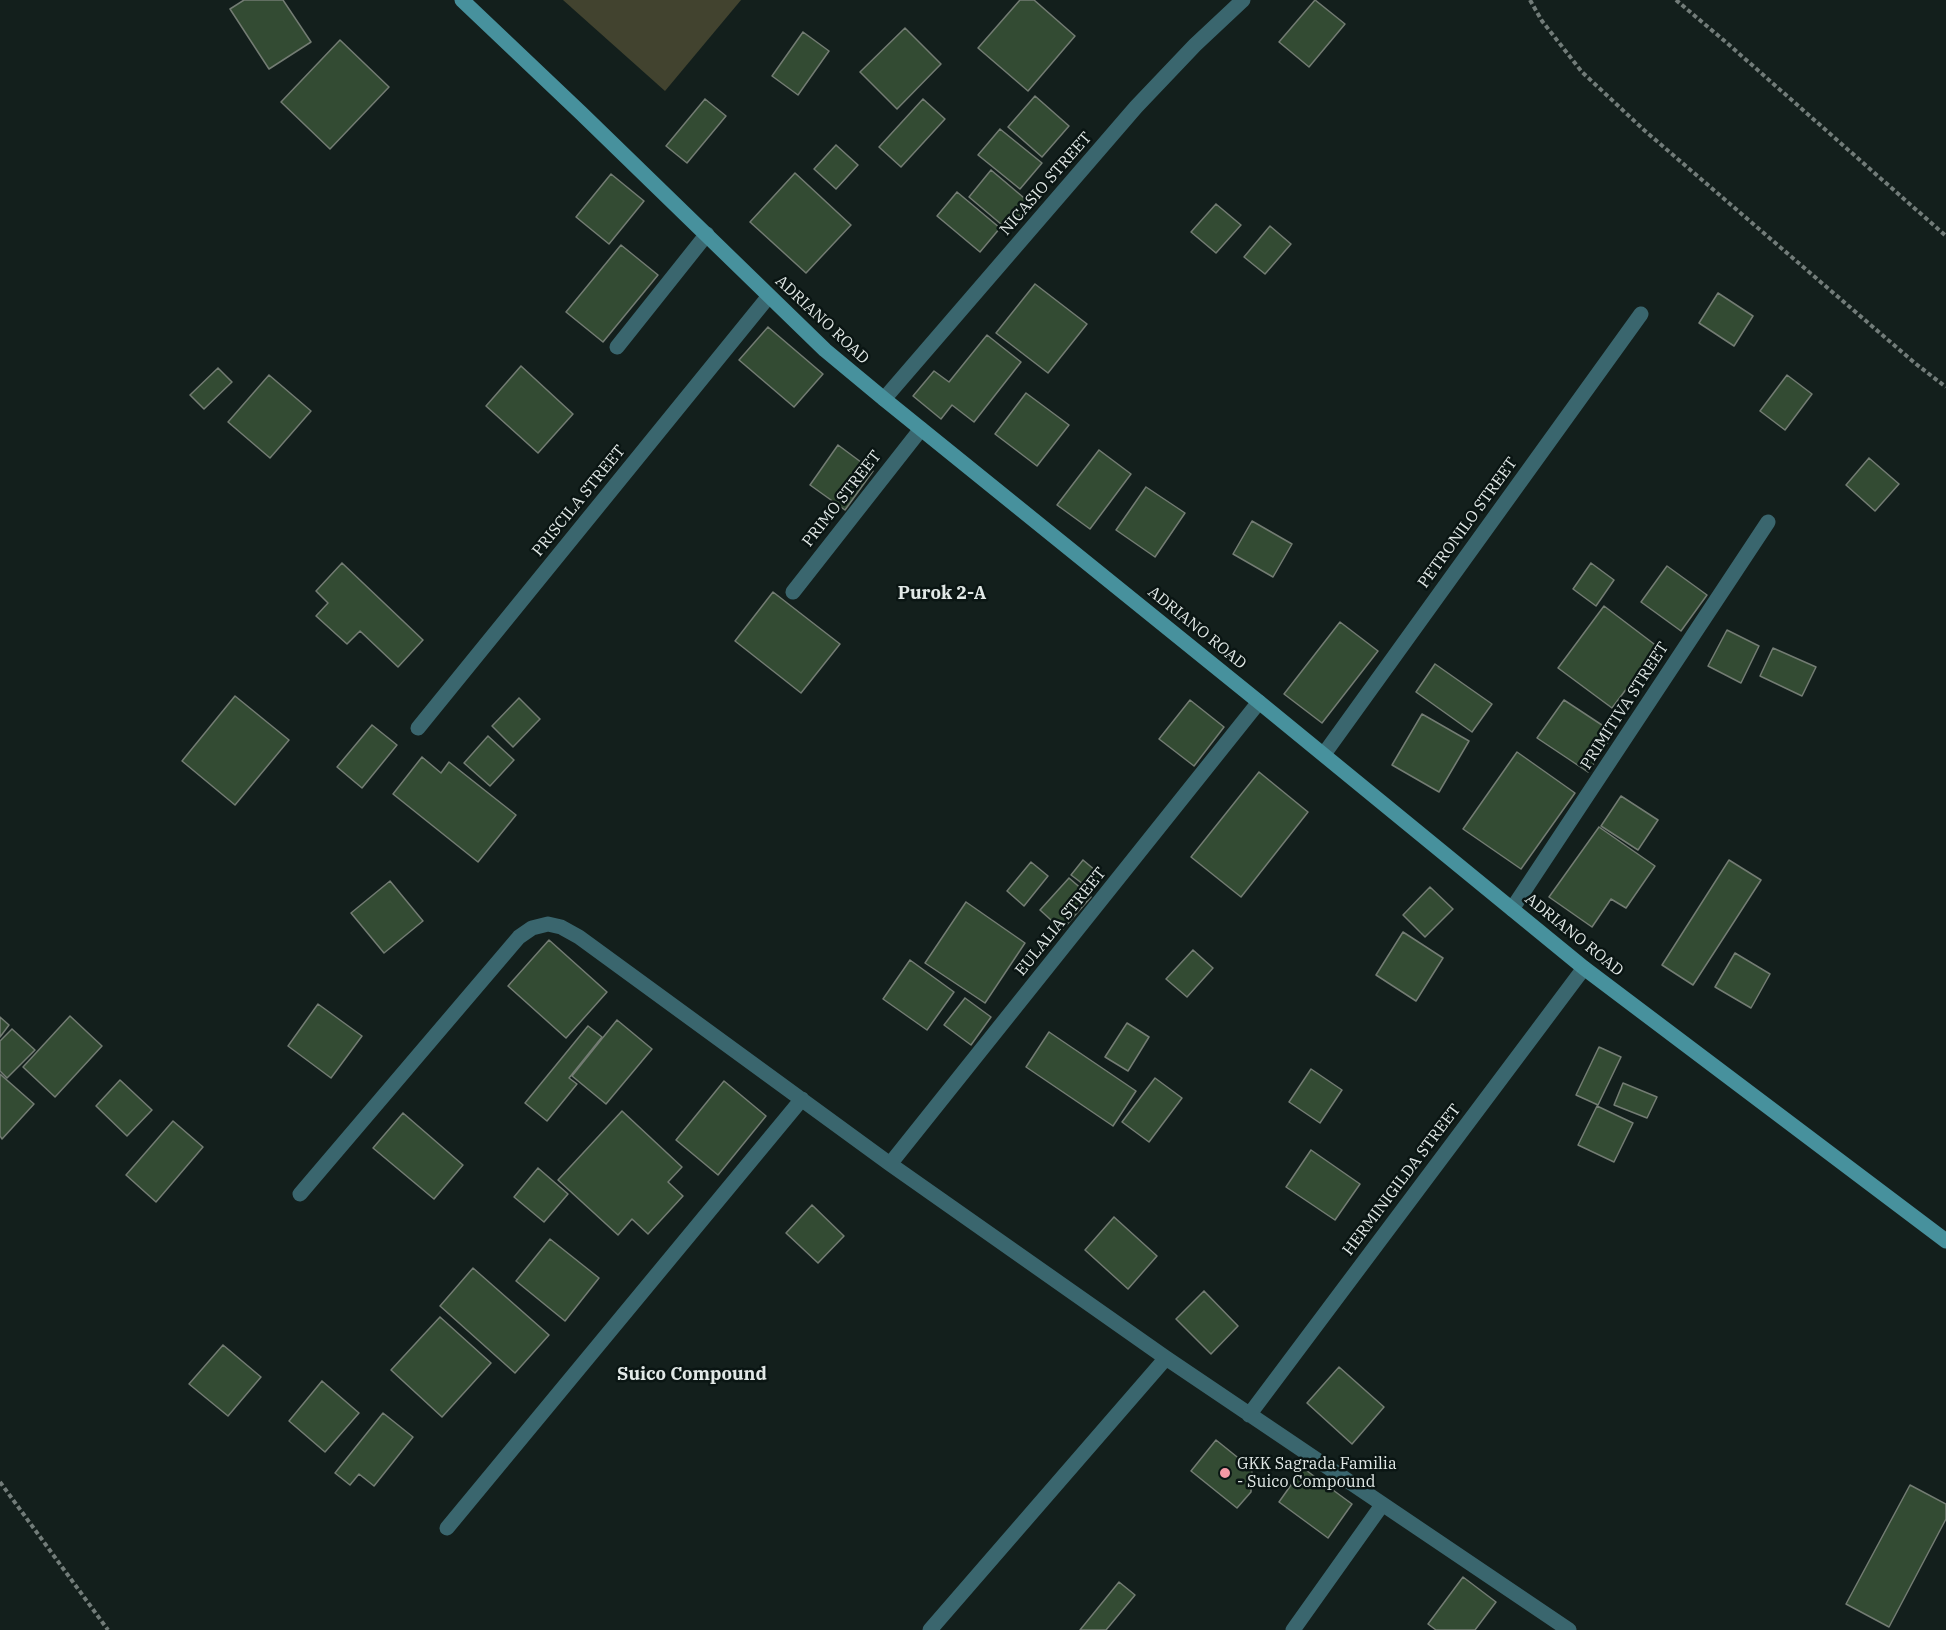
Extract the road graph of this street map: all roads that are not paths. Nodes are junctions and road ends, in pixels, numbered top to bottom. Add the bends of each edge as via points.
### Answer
1 (462, 0) edge
2 (1243, 0) edge
3 (707, 234) junction
4 (769, 296) junction
5 (1641, 314) dead end
6 (617, 347) dead end
7 (884, 399) junction
8 (921, 429) junction
9 (1768, 522) dead end
10 (793, 592) dead end
11 (1259, 702) junction
12 (418, 729) dead end
13 (1323, 754) junction
14 (1512, 909) junction
15 (1584, 968) junction
16 (802, 1100) junction
17 (890, 1164) junction
18 (300, 1194) dead end
19 (1946, 1241) edge
20 (1166, 1358) junction
21 (1249, 1415) junction
22 (1382, 1505) junction
23 (447, 1528) dead end
24 (930, 1630) edge
25 (1293, 1630) edge
26 (1569, 1630) edge

1 - 3 street, ADRIANO ROAD
2 - 7 street, NICASIO STREET via 1136,107
3 - 4 street, ADRIANO ROAD
3 - 6 street
4 - 7 street, ADRIANO ROAD
4 - 12 street, PRISCILA STREET
5 - 13 street, PETRONILO STREET
7 - 8 street, ADRIANO ROAD
8 - 10 street, PRIMO STREET
8 - 11 street, ADRIANO ROAD
9 - 14 street, PRIMITIVA STREET
11 - 13 street, ADRIANO ROAD
11 - 17 street, EULALIA STREET
13 - 14 street, ADRIANO ROAD
14 - 15 street, ADRIANO ROAD
15 - 19 street, ADRIANO ROAD
15 - 21 street, HERMINIGILDA STREET
16 - 17 street
16 - 18 street via 579,937 548,924 519,937
16 - 23 street
17 - 20 street
20 - 21 street
20 - 24 street
21 - 22 street
22 - 25 street
22 - 26 street

